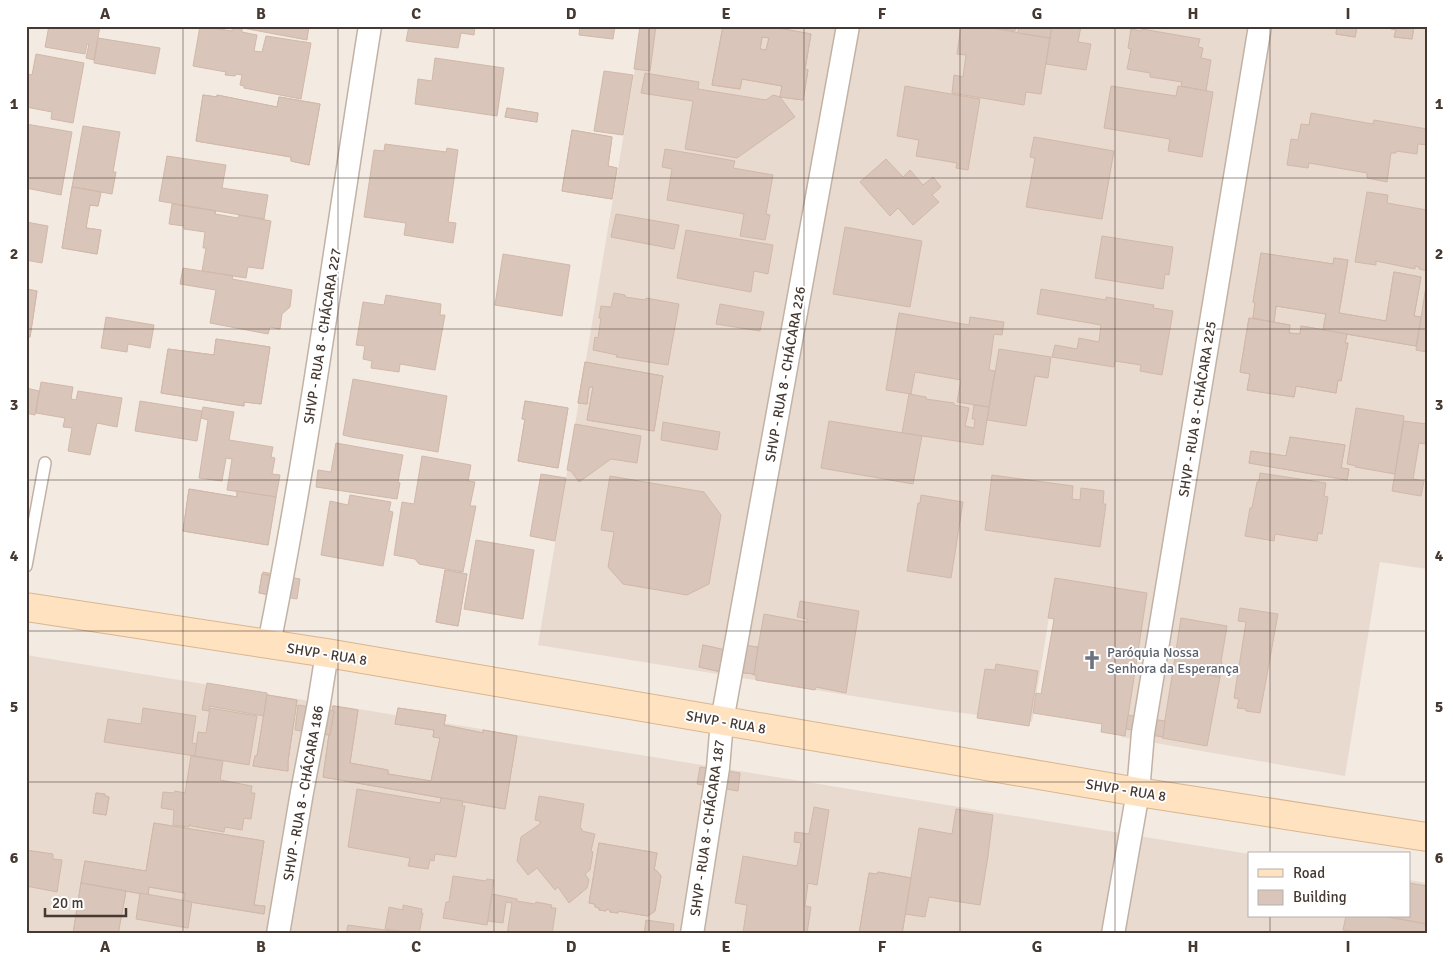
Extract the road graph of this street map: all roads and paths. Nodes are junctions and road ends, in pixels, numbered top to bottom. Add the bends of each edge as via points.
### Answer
1 (370, 26) edge
2 (848, 26) edge
3 (1260, 26) edge
4 (45, 463) dead end
5 (26, 566) edge
6 (26, 607) edge
7 (270, 644) junction
8 (327, 653) junction
9 (722, 722) junction
10 (1138, 792) junction
11 (1427, 837) edge
12 (278, 934) edge
13 (692, 934) edge
14 (1113, 934) edge

1 - 7 street, SHVP - RUA 8 - CHÁCARA 227 via 310,413
2 - 9 street, SHVP - RUA 8 - CHÁCARA 226
3 - 10 street, SHVP - RUA 8 - CHÁCARA 225 via 1143,733
4 - 5 lane
6 - 7 street, SHVP - RUA 8
7 - 8 street, SHVP - RUA 8
8 - 9 street, SHVP - RUA 8
8 - 12 street, SHVP - RUA 8 - CHÁCARA 186
9 - 10 street, SHVP - RUA 8
9 - 13 street, SHVP - RUA 8 - CHÁCARA 187
10 - 11 street, SHVP - RUA 8
10 - 14 street, SHVP - RUA 8 - CHÁCARA 225

